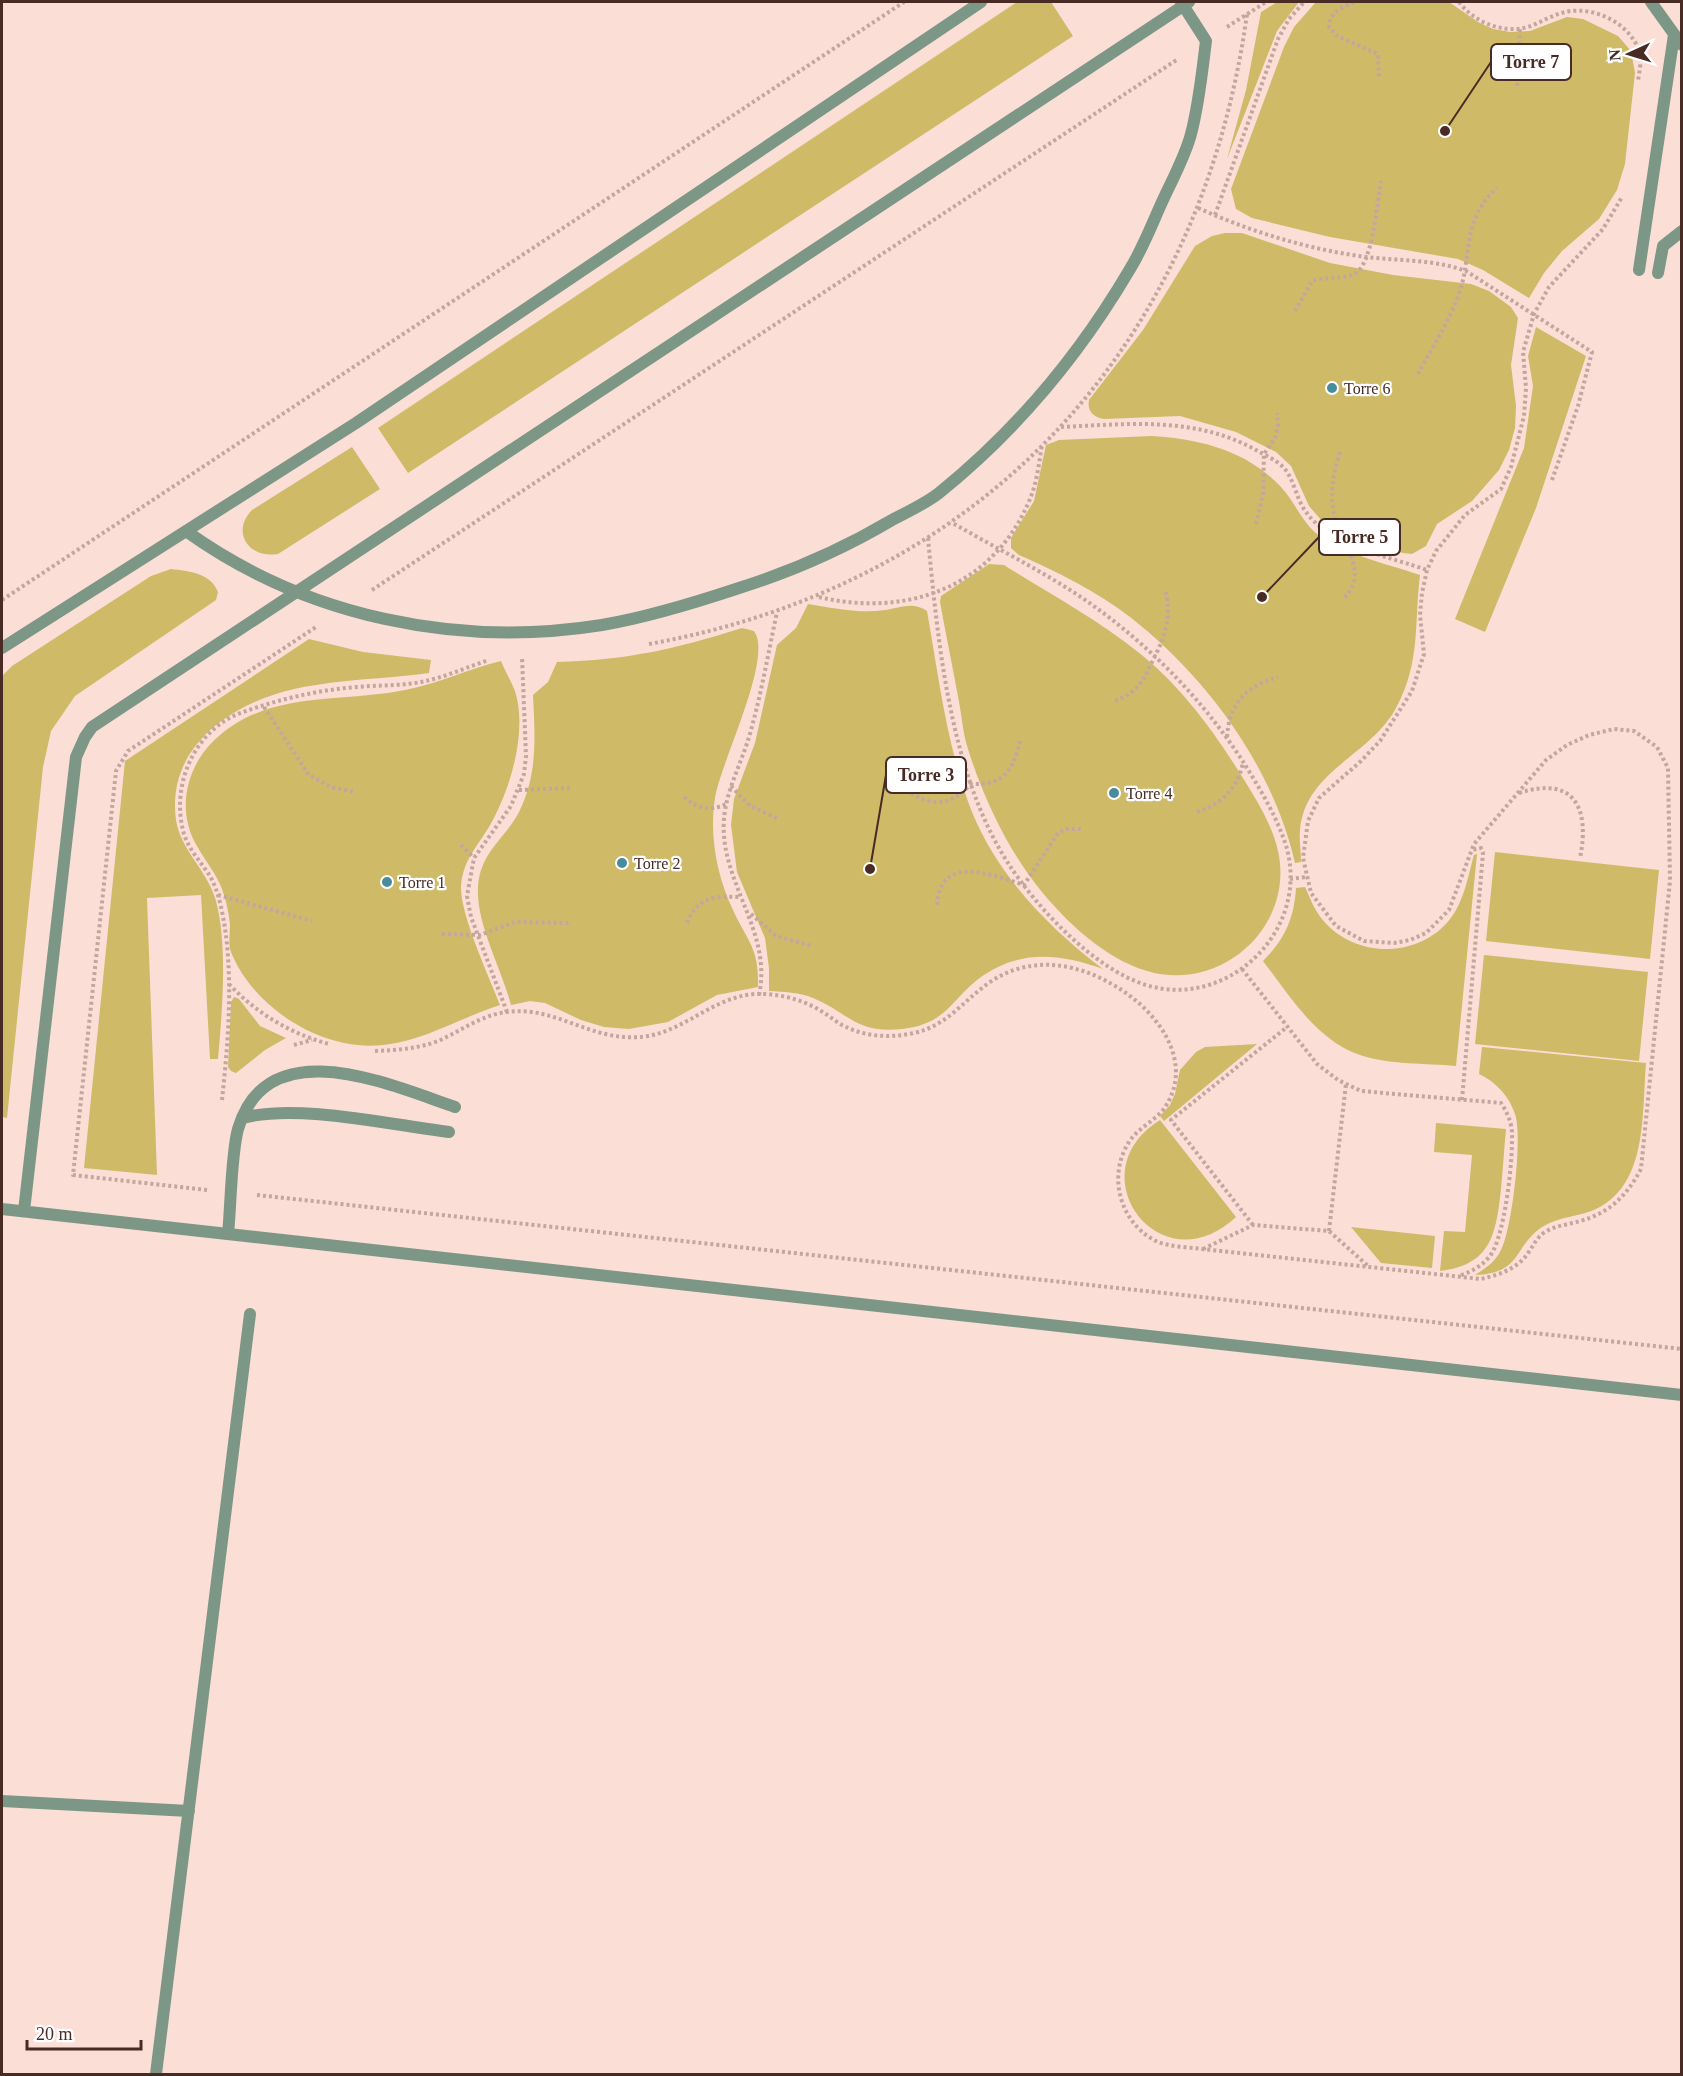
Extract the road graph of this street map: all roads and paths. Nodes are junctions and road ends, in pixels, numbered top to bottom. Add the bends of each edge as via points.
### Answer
1 (904, 2) edge
2 (981, 2) edge
3 (1266, 2) edge
4 (1304, 2) edge
5 (1354, 2) edge
6 (1458, 2) edge
7 (1651, 2) edge
8 (1184, 3) edge
9 (1247, 14) junction
10 (1520, 28) junction
11 (1678, 40) edge
12 (1206, 41) junction
13 (1379, 78) dead end
14 (1517, 86) dead end
15 (1638, 90) dead end
16 (1381, 181) dead end
17 (1497, 188) dead end
18 (1625, 189) dead end
19 (1198, 208) junction
20 (1215, 216) junction
21 (1682, 231) edge
22 (1368, 257) junction
23 (1639, 270) dead end
24 (1466, 271) junction
25 (1658, 273) dead end
26 (1295, 311) dead end
27 (1534, 314) junction
28 (1418, 374) dead end
29 (1277, 413) dead end
30 (1059, 427) junction
31 (1042, 445) junction
32 (1340, 452) dead end
33 (1264, 454) junction
34 (1552, 480) dead end
35 (951, 522) junction
36 (1256, 524) dead end
37 (186, 531) junction
38 (928, 538) junction
39 (1342, 540) junction
40 (998, 550) junction
41 (1427, 570) junction
42 (292, 592) junction
43 (1166, 592) dead end
44 (934, 594) junction
45 (819, 597) junction
46 (1343, 599) dead end
47 (2, 600) edge
48 (343, 609) junction
49 (777, 612) junction
50 (638, 646) dead end
51 (2, 648) edge
52 (514, 652) dead end
53 (1155, 656) junction
54 (494, 658) dead end
55 (1278, 677) dead end
56 (1115, 701) dead end
57 (264, 707) junction
58 (1227, 738) junction
59 (1020, 741) dead end
60 (1243, 763) junction
61 (971, 784) junction
62 (731, 786) junction
63 (571, 788) dead end
64 (519, 790) junction
65 (906, 790) dead end
66 (354, 792) dead end
67 (1520, 793) junction
68 (684, 797) dead end
69 (726, 804) junction
70 (1197, 812) dead end
71 (779, 819) dead end
72 (1081, 829) dead end
73 (461, 844) dead end
74 (1471, 850) junction
75 (474, 858) junction
76 (1580, 858) dead end
77 (1306, 877) junction
78 (1290, 879) junction
79 (1024, 885) junction
80 (217, 895) junction
81 (741, 897) junction
82 (937, 905) dead end
83 (748, 912) junction
84 (312, 921) dead end
85 (572, 923) dead end
86 (687, 923) dead end
87 (441, 934) dead end
88 (480, 935) junction
89 (812, 946) dead end
90 (1242, 969) junction
91 (229, 984) junction
92 (759, 995) junction
93 (507, 1012) junction
94 (1287, 1027) junction
95 (333, 1046) dead end
96 (373, 1052) dead end
97 (1346, 1084) junction
98 (1462, 1100) junction
99 (455, 1107) dead end
100 (221, 1112) dead end
101 (243, 1118) junction
102 (449, 1132) dead end
103 (232, 1192) junction
104 (2, 1209) edge
105 (24, 1211) junction
106 (1253, 1225) junction
107 (1329, 1231) junction
108 (228, 1234) junction
109 (1202, 1249) junction
110 (1369, 1267) junction
111 (1457, 1277) junction
112 (250, 1314) dead end
113 (1682, 1349) edge
114 (1682, 1395) edge
115 (2, 1801) edge
116 (189, 1811) junction
117 (156, 2074) edge

1 - 47 path
2 - 37 street via 356,423
3 - 9 path
4 - 20 path via 1278,39
5 - 13 path via 1334,13 1329,27 1337,36 1378,54
6 - 10 path via 1475,18 1490,25
7 - 11 street
8 - 12 street
8 - 42 street
9 - 12 path
9 - 19 path via 1223,136
10 - 14 path
10 - 15 path via 1571,11 1586,10 1613,20 1625,30 1640,55
11 - 23 street
12 - 48 path
12 - 48 street via 1191,136 1132,267 1083,343 1021,418 937,495 843,549 780,575 672,610 603,624 503,632 410,622
16 - 22 path
17 - 24 path via 1470,229
18 - 27 path via 1603,229 1549,287
19 - 20 path
19 - 30 path via 1148,311 1112,364
20 - 22 path via 1287,242
21 - 25 street via 1663,246
22 - 24 path via 1445,263
22 - 26 path via 1356,273 1312,281
24 - 27 path
24 - 28 path via 1457,299
27 - 34 path via 1592,352
27 - 41 path via 1523,352 1524,416 1511,467 1501,489 1449,532
29 - 33 path via 1275,438
30 - 31 path
30 - 33 path via 1183,425 1240,441
31 - 35 path
31 - 40 path via 1030,499
32 - 39 path via 1332,494
33 - 36 path via 1263,494
33 - 39 path via 1284,467 1306,513
35 - 38 path
35 - 40 path
37 - 42 street via 219,555
37 - 51 street
38 - 44 path
38 - 45 path
39 - 41 path
39 - 46 path via 1356,573 1354,584
40 - 44 path via 960,581
40 - 53 path via 1088,602
41 - 77 path via 1420,615 1424,654 1421,672 1398,717 1380,741 1315,803 1303,839
42 - 48 street
42 - 105 street via 103,718 85,737 76,757
43 - 53 path via 1167,631
44 - 45 path via 876,605 847,604
44 - 61 path via 952,706
45 - 49 path
48 - 103 path via 128,751 116,771 73,1175
49 - 50 path via 700,635
49 - 62 path via 757,705
52 - 64 path via 522,652 523,663 526,756
53 - 56 path via 1146,679
53 - 58 path via 1200,702
54 - 57 path via 423,682 326,690
55 - 58 path via 1246,691 1234,705
57 - 66 path via 309,775 331,787
57 - 80 path via 242,712 205,737 183,776 180,816 184,836
58 - 60 path
59 - 61 path via 1012,766 1004,776 986,784
60 - 70 path via 1224,799
60 - 78 path via 1278,827 1287,850
61 - 65 path via 960,795 942,803 929,803
61 - 79 path via 986,825
62 - 69 path
62 - 71 path via 750,806
63 - 64 path
64 - 75 path
67 - 74 path via 1488,824
67 - 76 path via 1551,788 1574,800 1584,821
67 - 111 path via 1546,760 1567,745 1614,729 1634,731 1648,739 1668,768 1670,881 1641,1169 1614,1205 1593,1217 1549,1229 1508,1271 1481,1279
68 - 69 path via 702,808
69 - 81 path via 724,845 728,867
72 - 79 path via 1058,833
73 - 75 path
74 - 77 path via 1449,910 1426,933 1394,944 1364,941 1336,926 1320,908
74 - 98 path via 1481,848 1483,853
75 - 88 path via 467,896
77 - 78 path
78 - 90 path via 1281,923 1268,944
79 - 82 path via 964,871 946,879
79 - 90 path via 1078,942 1125,976 1146,985 1168,990 1191,989 1212,985
80 - 84 path
80 - 91 path via 225,930
81 - 83 path
81 - 86 path via 709,897 692,912
83 - 89 path via 776,936
83 - 92 path via 760,952
85 - 88 path via 515,922
87 - 88 path
88 - 93 path
90 - 94 path
91 - 95 path via 259,1012 285,1028
91 - 100 path
92 - 93 path via 732,998 669,1030 632,1038 600,1034 544,1013
92 - 109 path via 800,1000 861,1033 897,1036 938,1024 991,982 1013,971 1059,964 1082,968 1105,979 1148,1013 1168,1037 1176,1063 1169,1100 1161,1113 1130,1139 1122,1153 1118,1186 1121,1202 1142,1232 1158,1242
93 - 96 path via 487,1016 436,1041 407,1050
94 - 97 path via 1317,1064
94 - 106 path via 1171,1120
97 - 98 path via 1361,1091
97 - 107 path
98 - 111 path via 1501,1103 1512,1134 1498,1242 1479,1267
99 - 101 street via 375,1079 320,1071 291,1073 275,1080 256,1097
101 - 102 street via 258,1114 317,1115
101 - 103 street via 238,1130
103 - 108 street
103 - 113 path
104 - 105 street
105 - 108 street
106 - 107 path
106 - 109 path
107 - 110 path
108 - 114 street
109 - 110 path
110 - 111 path
112 - 116 street
115 - 116 street
116 - 117 street

